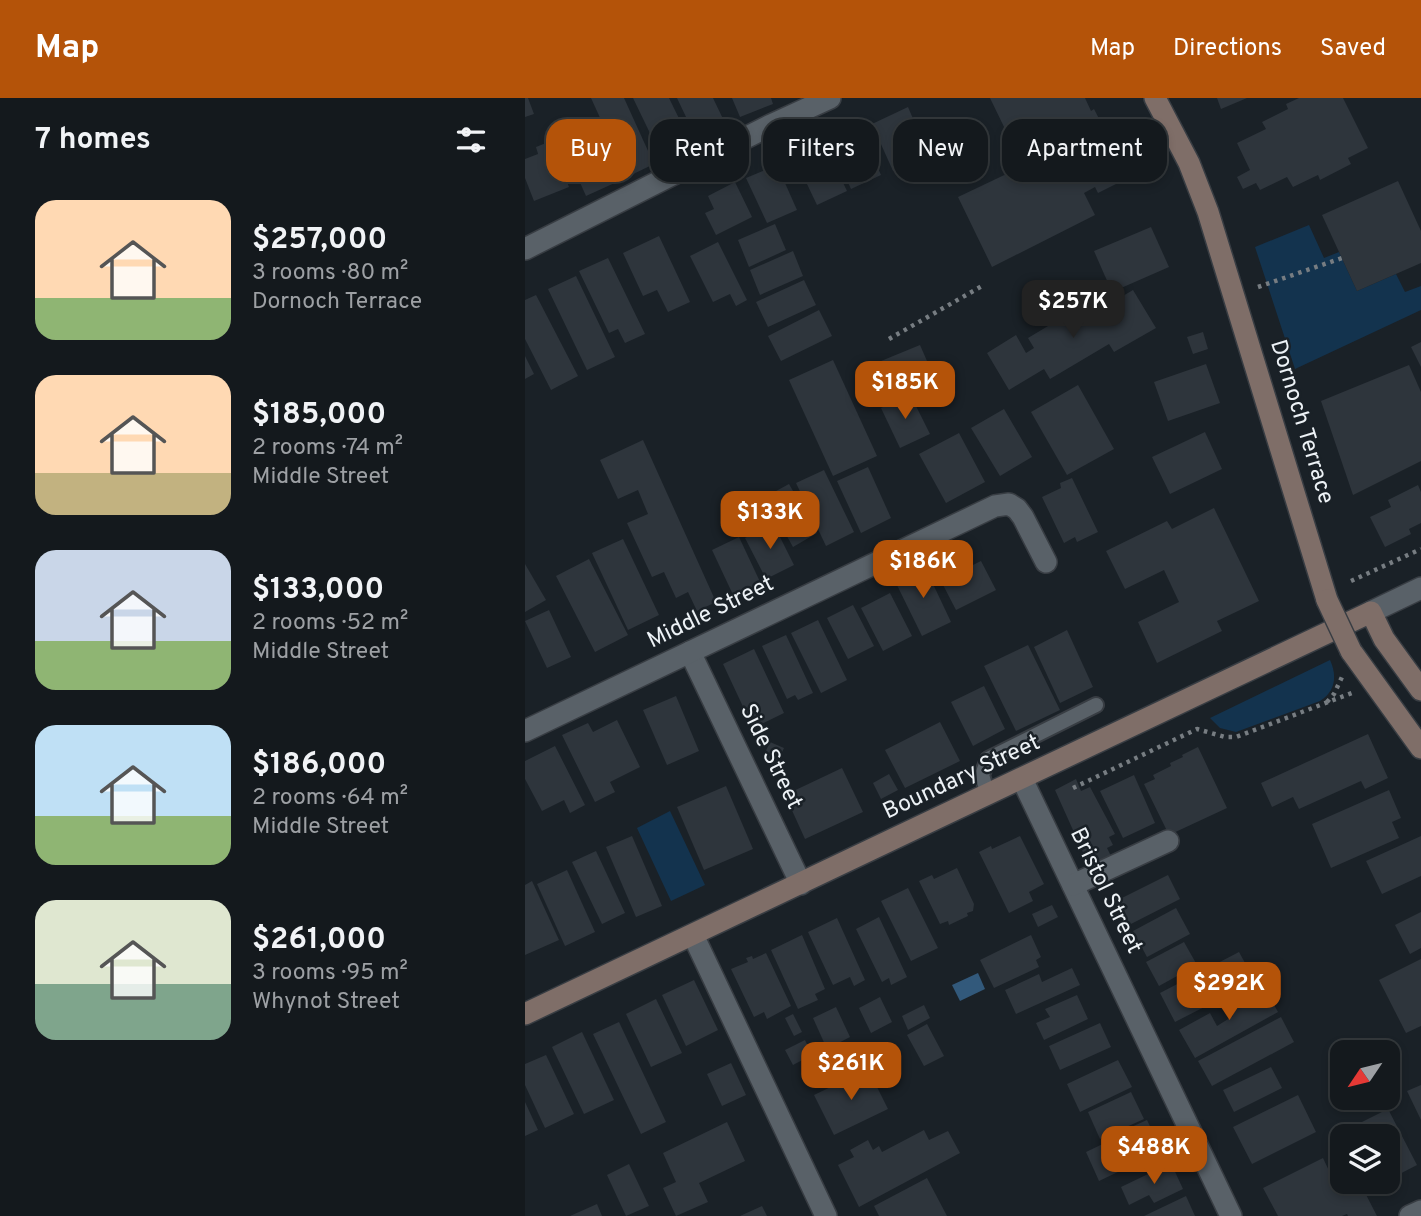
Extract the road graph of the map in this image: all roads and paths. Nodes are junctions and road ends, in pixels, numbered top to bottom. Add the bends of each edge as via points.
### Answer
1 (830, 98) edge
2 (1155, 98) edge
3 (525, 250) edge
4 (1342, 258) dead end
5 (982, 286) dead end
6 (1258, 287) dead end
7 (889, 339) dead end
8 (1421, 549) edge
9 (1046, 562) dead end
10 (1350, 581) dead end
11 (1421, 588) edge
12 (1371, 612) junction
13 (690, 652) junction
14 (1342, 677) dead end
15 (1421, 690) edge
16 (1352, 693) dead end
17 (1324, 704) junction
18 (1096, 705) dead end
19 (525, 731) edge
20 (1421, 748) edge
21 (1021, 779) junction
22 (1073, 788) dead end
23 (988, 795) junction
24 (1168, 841) dead end
25 (801, 884) junction
26 (1073, 885) junction
27 (693, 935) junction
28 (525, 1014) edge
29 (1421, 1211) edge
30 (826, 1216) edge
31 (1231, 1216) edge
32 (1410, 1216) edge

1 - 3 street
2 - 20 street, Dornoch Terrace, bridge via 1208,212 1327,600 1351,651
4 - 6 path
5 - 7 path
8 - 10 path
9 - 13 street, Middle Street via 1019,511 999,505
11 - 12 street, Boundary Street
12 - 15 street via 1384,639
12 - 21 street, Boundary Street
13 - 19 street, Middle Street
13 - 25 street, Side Street
14 - 17 path
16 - 17 path
17 - 22 path via 1236,737 1197,729
18 - 23 lane via 988,759 982,775
21 - 23 street, Boundary Street
21 - 26 street, Bristol Street
23 - 25 street, Boundary Street
24 - 26 street
25 - 27 street, Boundary Street
26 - 31 street, Bristol Street
27 - 28 street, Boundary Street
27 - 30 street
29 - 32 street

